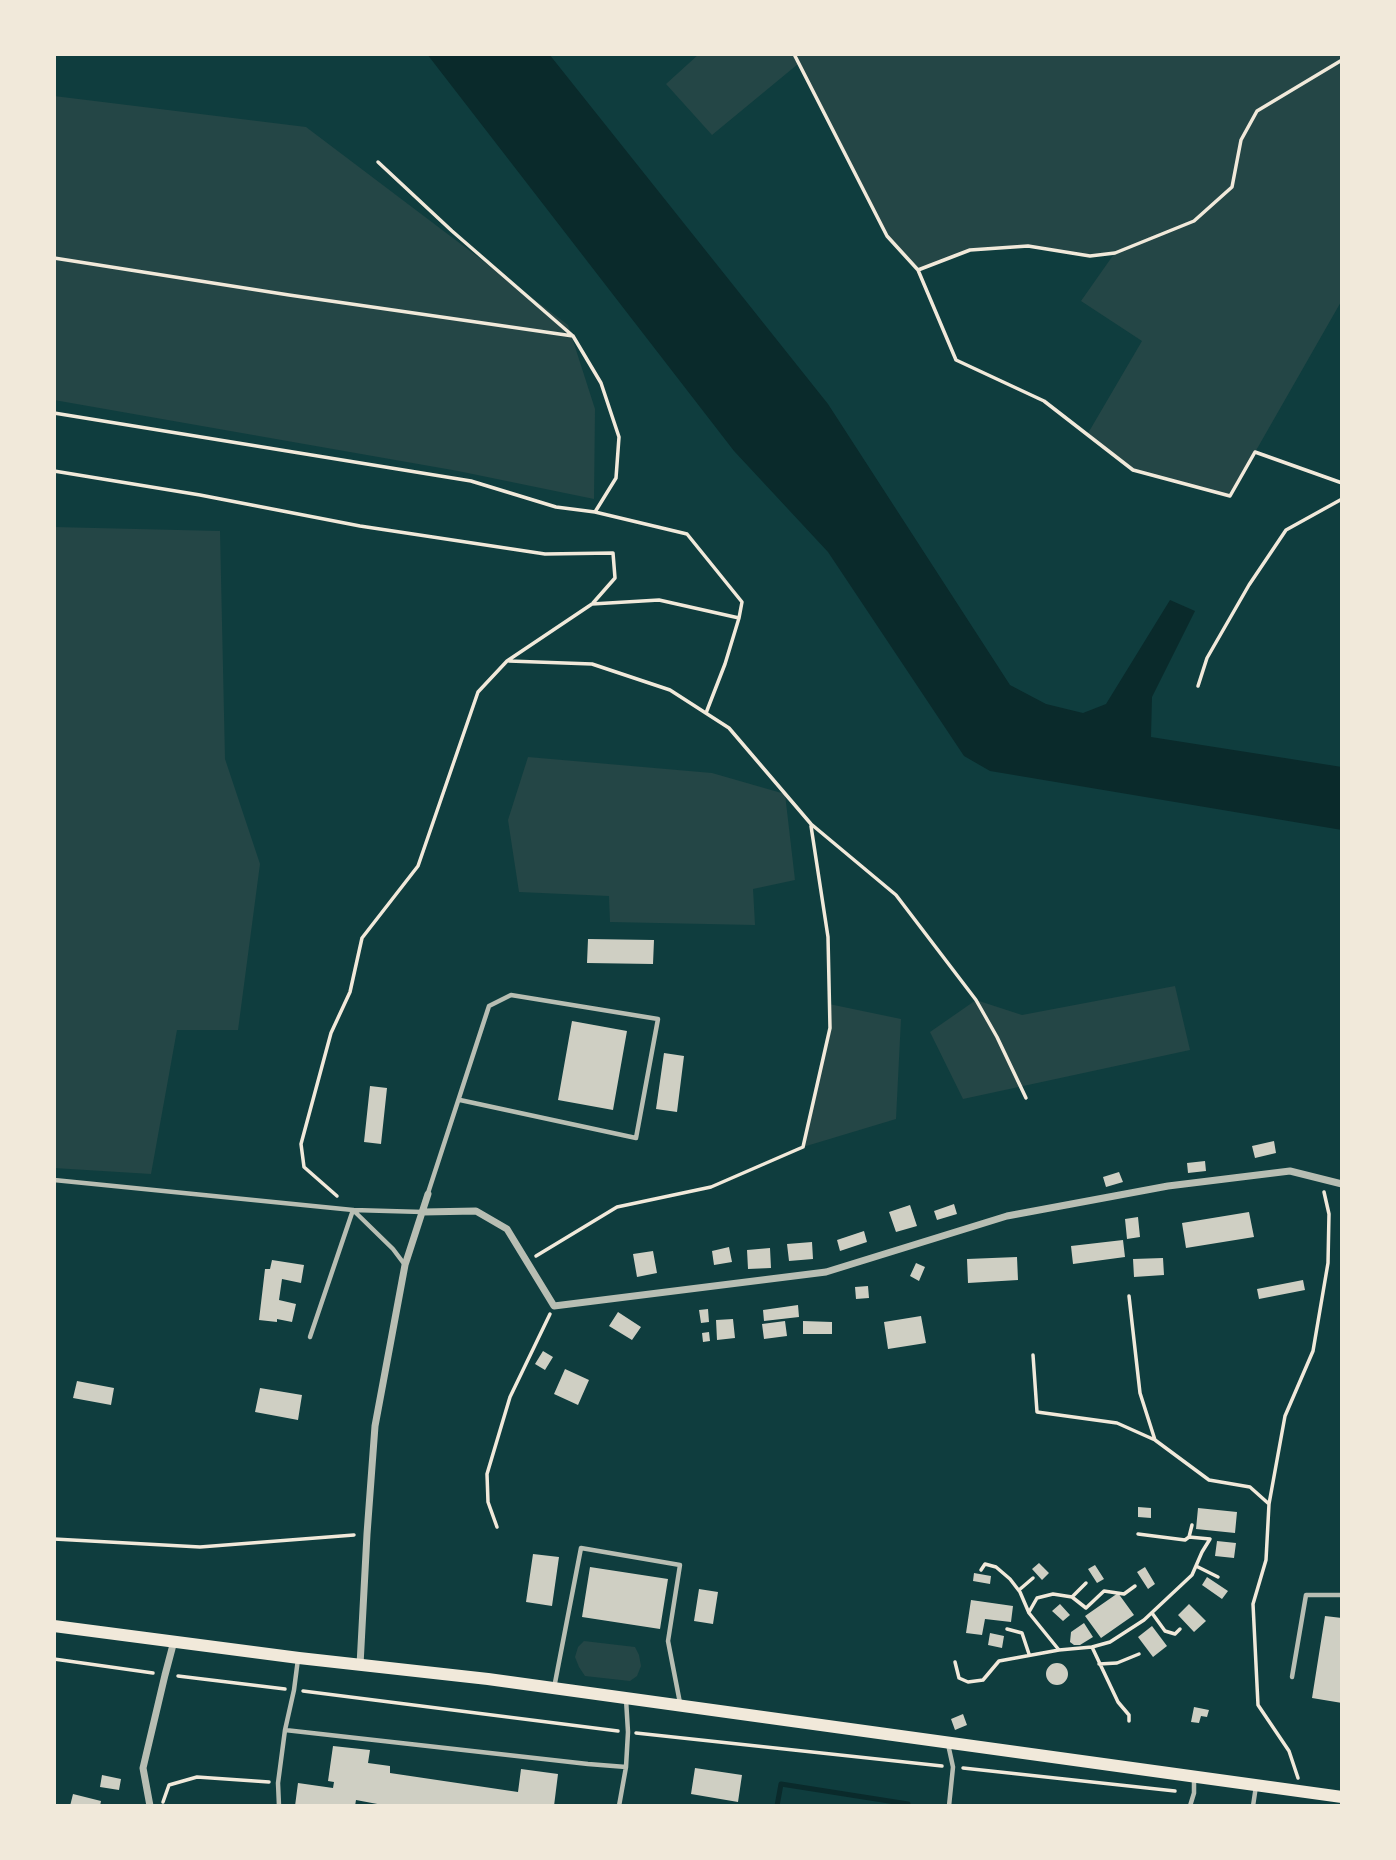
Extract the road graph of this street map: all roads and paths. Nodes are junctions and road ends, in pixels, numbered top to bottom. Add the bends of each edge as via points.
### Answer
1 (794, 54) edge
2 (1342, 60) edge
3 (378, 162) dead end
4 (54, 258) edge
5 (918, 270) junction
6 (573, 337) junction
7 (54, 413) edge
8 (54, 471) edge
9 (1342, 482) edge
10 (1342, 499) edge
11 (595, 512) junction
12 (592, 604) junction
13 (739, 618) junction
14 (507, 661) junction
15 (1198, 686) dead end
16 (706, 713) junction
17 (811, 824) junction
18 (1026, 1098) dead end
19 (460, 1100) junction
20 (54, 1180) edge
21 (1322, 1180) junction
22 (1342, 1184) edge
23 (428, 1194) joint
24 (353, 1210) junction
25 (423, 1212) junction
26 (527, 1261) junction
27 (405, 1265) junction
28 (1129, 1296) dead end
29 (554, 1306) junction
30 (310, 1337) dead end
31 (1033, 1354) dead end
32 (1155, 1440) junction
33 (1269, 1504) junction
34 (1192, 1525) dead end
35 (497, 1527) dead end
36 (367, 1534) junction
37 (1138, 1534) dead end
38 (1189, 1537) junction
39 (54, 1539) edge
40 (1196, 1566) junction
41 (981, 1570) dead end
42 (1218, 1577) dead end
43 (1033, 1578) dead end
44 (1086, 1583) dead end
45 (1135, 1586) dead end
46 (1019, 1590) junction
47 (1342, 1595) edge
48 (1072, 1597) junction
49 (1028, 1613) junction
50 (1152, 1613) junction
51 (54, 1626) edge
52 (1007, 1629) dead end
53 (1180, 1629) dead end
54 (174, 1641) junction
55 (1092, 1647) junction
56 (1059, 1650) junction
57 (1029, 1654) junction
58 (1139, 1654) dead end
59 (299, 1658) junction
60 (54, 1659) edge
61 (955, 1662) dead end
62 (1100, 1664) junction
63 (360, 1665) junction
64 (164, 1675) junction
65 (1292, 1676) dead end
66 (554, 1689) junction
67 (294, 1690) junction
68 (626, 1698) junction
69 (681, 1705) junction
70 (1129, 1721) dead end
71 (285, 1730) junction
72 (628, 1732) junction
73 (948, 1743) junction
74 (626, 1767) junction
75 (953, 1767) junction
76 (1194, 1777) junction
77 (278, 1783) junction
78 (1256, 1785) junction
79 (1194, 1793) junction
80 (1304, 1793) junction
81 (1342, 1797) edge
82 (150, 1806) edge
83 (161, 1806) edge
84 (279, 1806) edge
85 (619, 1806) edge
86 (949, 1806) edge
87 (1191, 1806) edge
88 (1253, 1806) edge

1 - 5 path via 887,236
2 - 5 path via 1258,111 1241,140 1232,187 1195,221 1115,253 1090,256 1028,246 970,250
3 - 6 path
4 - 6 path
5 - 9 path via 957,360 1044,401 1133,470 1230,496 1255,452
6 - 11 path via 601,383 619,437 616,478
7 - 11 path via 471,481 556,507
8 - 12 path via 545,554 613,553 615,578
10 - 15 path via 1286,530 1207,658
11 - 13 path via 687,534 742,602
12 - 13 path via 659,600
12 - 14 path
13 - 16 path
14 - 16 path via 592,664 670,690
14 - 24 path via 478,692 418,866 362,938 350,992 331,1033 301,1144 304,1167
16 - 17 path via 729,727
17 - 18 path via 896,895 976,1000
17 - 26 path via 828,937 830,1028 803,1147 711,1187 617,1207
19 - 19 lane via 489,1006 511,995 658,1019 636,1138
19 - 23 lane
20 - 24 lane
21 - 22 street
21 - 29 street via 1290,1171 1168,1186 1007,1216 826,1272
21 - 33 path via 1329,1214 1328,1263 1313,1351 1285,1416
23 - 25 street
24 - 25 lane
24 - 27 lane
24 - 30 lane
25 - 26 street via 476,1211 507,1229
25 - 27 street
26 - 29 street
27 - 36 street via 375,1426
28 - 32 path via 1140,1393
29 - 35 path via 510,1397 487,1474 488,1502
31 - 32 path via 1037,1412 1117,1423
32 - 33 path via 1209,1480 1250,1487
33 - 80 path via 1266,1560 1253,1604 1258,1705 1289,1751
34 - 38 path
36 - 39 path via 200,1547
36 - 63 street
37 - 38 path
38 - 40 path via 1210,1539
40 - 42 path
40 - 50 path
41 - 46 path via 985,1564 996,1567
43 - 46 path
44 - 48 path
45 - 48 path via 1124,1594 1104,1591 1086,1608
46 - 49 path
47 - 65 lane via 1306,1595
48 - 49 path via 1053,1594 1037,1598
49 - 56 path
50 - 53 path via 1165,1631 1175,1634
50 - 55 path via 1110,1642
51 - 54 main road
52 - 57 path via 1022,1633
54 - 59 main road
54 - 64 street
55 - 56 path
55 - 62 path
56 - 57 path
57 - 61 path via 999,1661 982,1680 968,1682 959,1678
58 - 62 path
59 - 63 main road
59 - 67 lane
60 - 64 path
62 - 70 path
63 - 66 main road
64 - 67 path
64 - 82 street via 143,1768
66 - 68 main road
66 - 69 lane via 581,1548 680,1564 668,1641
67 - 71 lane
67 - 72 path
68 - 69 main road
68 - 72 lane
69 - 73 main road
71 - 74 lane
71 - 77 lane
72 - 74 lane
72 - 75 path
73 - 75 lane
73 - 76 main road
74 - 85 lane
75 - 79 path
75 - 86 lane
76 - 78 main road
76 - 79 lane
77 - 83 path via 197,1777 169,1786
77 - 84 lane
78 - 80 main road
78 - 88 lane
79 - 87 lane
80 - 81 main road

